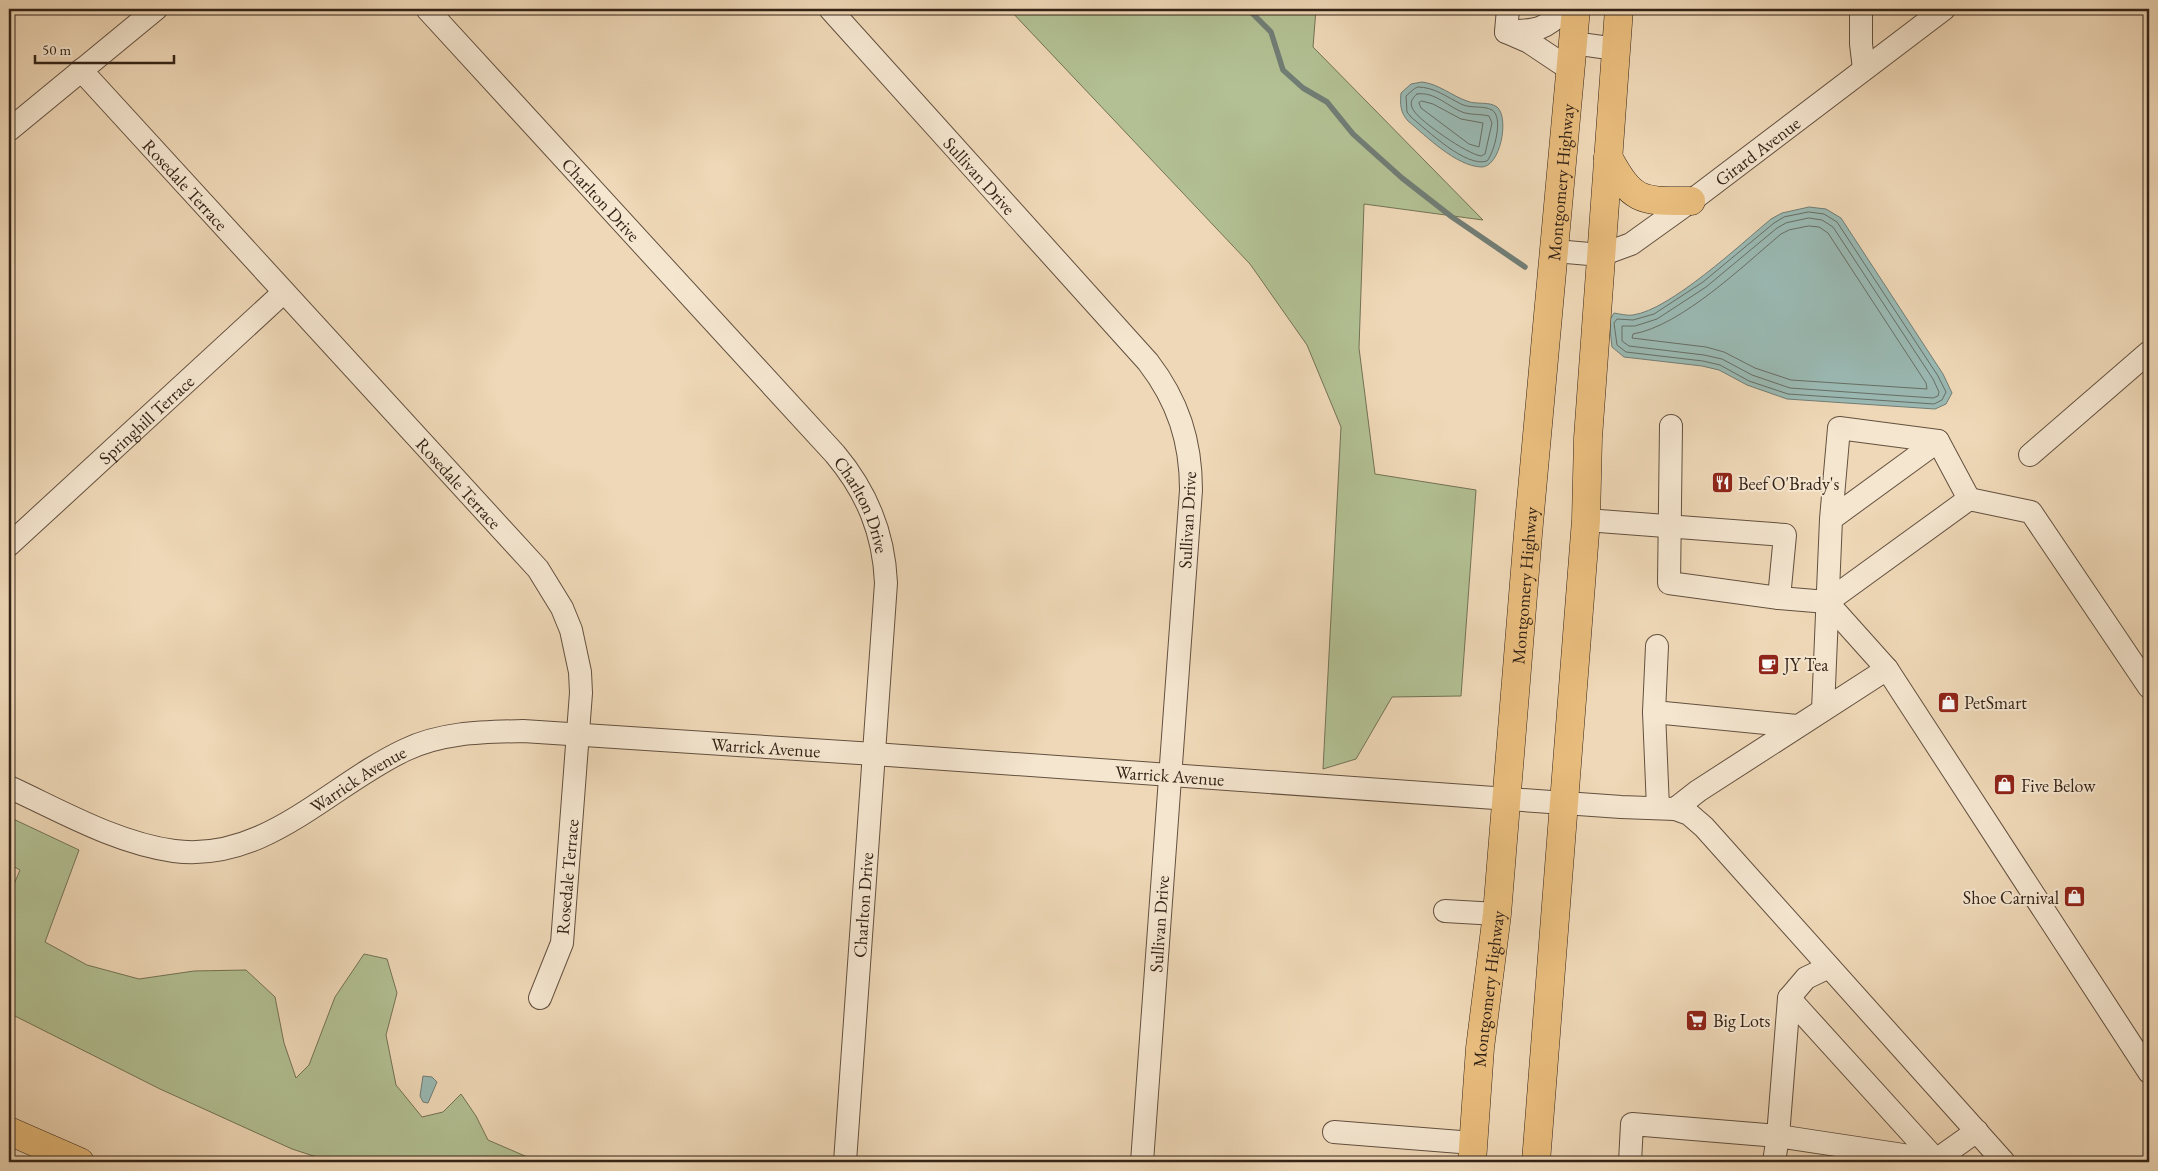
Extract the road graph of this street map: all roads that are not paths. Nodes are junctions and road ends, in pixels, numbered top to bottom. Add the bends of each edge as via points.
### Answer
1 (156, 9) edge
2 (427, 9) edge
3 (830, 9) edge
4 (1508, 9) edge
5 (1566, 9) edge
6 (1576, 9) edge
7 (1619, 9) edge
8 (1861, 9) edge
9 (1944, 9) edge
10 (1506, 32) junction
11 (1573, 43) junction
12 (1616, 49) junction
13 (1864, 69) junction
14 (81, 70) junction
15 (1571, 70) junction
16 (9, 130) edge
17 (1608, 157) junction
18 (1691, 201) junction
19 (1555, 251) junction
20 (1601, 255) junction
21 (284, 292) junction
22 (2149, 352) edge
23 (1671, 426) dead end
24 (1938, 441) junction
25 (2030, 455) dead end
26 (1969, 499) junction
27 (1831, 519) junction
28 (1586, 520) junction
29 (1669, 526) junction
30 (9, 545) edge
31 (1779, 598) junction
32 (1827, 602) junction
33 (1657, 646) dead end
34 (1887, 669) junction
35 (2149, 687) edge
36 (1823, 710) junction
37 (1654, 712) junction
38 (1797, 726) junction
39 (578, 734) junction
40 (874, 754) junction
41 (1170, 775) junction
42 (9, 787) edge
43 (1506, 798) junction
44 (1564, 803) junction
45 (1667, 808) junction
46 (1444, 911) dead end
47 (1497, 914) junction
48 (1829, 967) junction
49 (540, 998) dead end
50 (1789, 998) junction
51 (2149, 1072) edge
52 (9, 1131) edge
53 (1977, 1131) junction
54 (1334, 1132) dead end
55 (1778, 1136) junction
56 (1472, 1153) edge
57 (1937, 1161) edge
58 (80, 1162) edge
59 (845, 1162) edge
60 (1142, 1162) edge
61 (1536, 1162) edge
62 (1630, 1162) edge
63 (1774, 1162) edge
64 (2004, 1162) edge

1 - 14 street
2 - 40 street, Charlton Drive via 835,454 862,491 878,529 886,583
3 - 41 street, Sullivan Drive via 1148,362 1177,408 1188,447 1191,490
4 - 10 street
5 - 10 street via 1538,29
6 - 11 main road, Montgomery Highway
7 - 12 main road
8 - 13 street
9 - 13 street, Girard Avenue
10 - 15 street via 1529,42
11 - 12 street
11 - 15 main road, Montgomery Highway
12 - 17 main road
13 - 18 street, Girard Avenue
14 - 16 street
14 - 21 street, Rosedale Terrace
15 - 19 main road, Montgomery Highway
17 - 18 main road via 1621,182 1643,198
17 - 20 main road
18 - 20 street, Girard Avenue via 1631,244
19 - 20 street, Girard Avenue
19 - 43 main road, Montgomery Highway
20 - 28 main road via 1588,438
21 - 30 street, Springhill Terrace
21 - 39 street, Rosedale Terrace via 538,569 551,588 562,608 577,651 581,693
22 - 25 street
23 - 29 street
24 - 26 street
24 - 27 street
24 - 27 street via 1839,428
26 - 32 street
26 - 35 street via 2032,512
27 - 32 street
28 - 29 street
28 - 44 main road
29 - 31 street via 1669,583
29 - 31 street via 1785,535
31 - 32 street
32 - 34 street
32 - 36 street
33 - 37 street
34 - 36 street
34 - 51 street
36 - 38 street
37 - 38 street
37 - 45 street
38 - 45 street
39 - 40 street, Warrick Avenue
39 - 42 street, Warrick Avenue via 471,732 436,739 381,762 289,823 231,848 206,851 175,851 109,832
39 - 49 street, Rosedale Terrace via 562,943
40 - 41 street, Warrick Avenue
40 - 59 street, Charlton Drive
41 - 43 street, Warrick Avenue
41 - 60 street, Sullivan Drive
43 - 44 street, Warrick Avenue
43 - 47 main road, Montgomery Highway
44 - 45 street, Warrick Avenue
44 - 61 main road
45 - 48 street via 1690,814
46 - 47 street
47 - 56 main road, Montgomery Highway via 1480,1048
48 - 50 street via 1806,978
48 - 53 street
50 - 55 street
50 - 57 street
52 - 58 main road
53 - 57 street
53 - 64 street
54 - 56 street
55 - 57 street
55 - 62 street via 1632,1124
55 - 63 street

